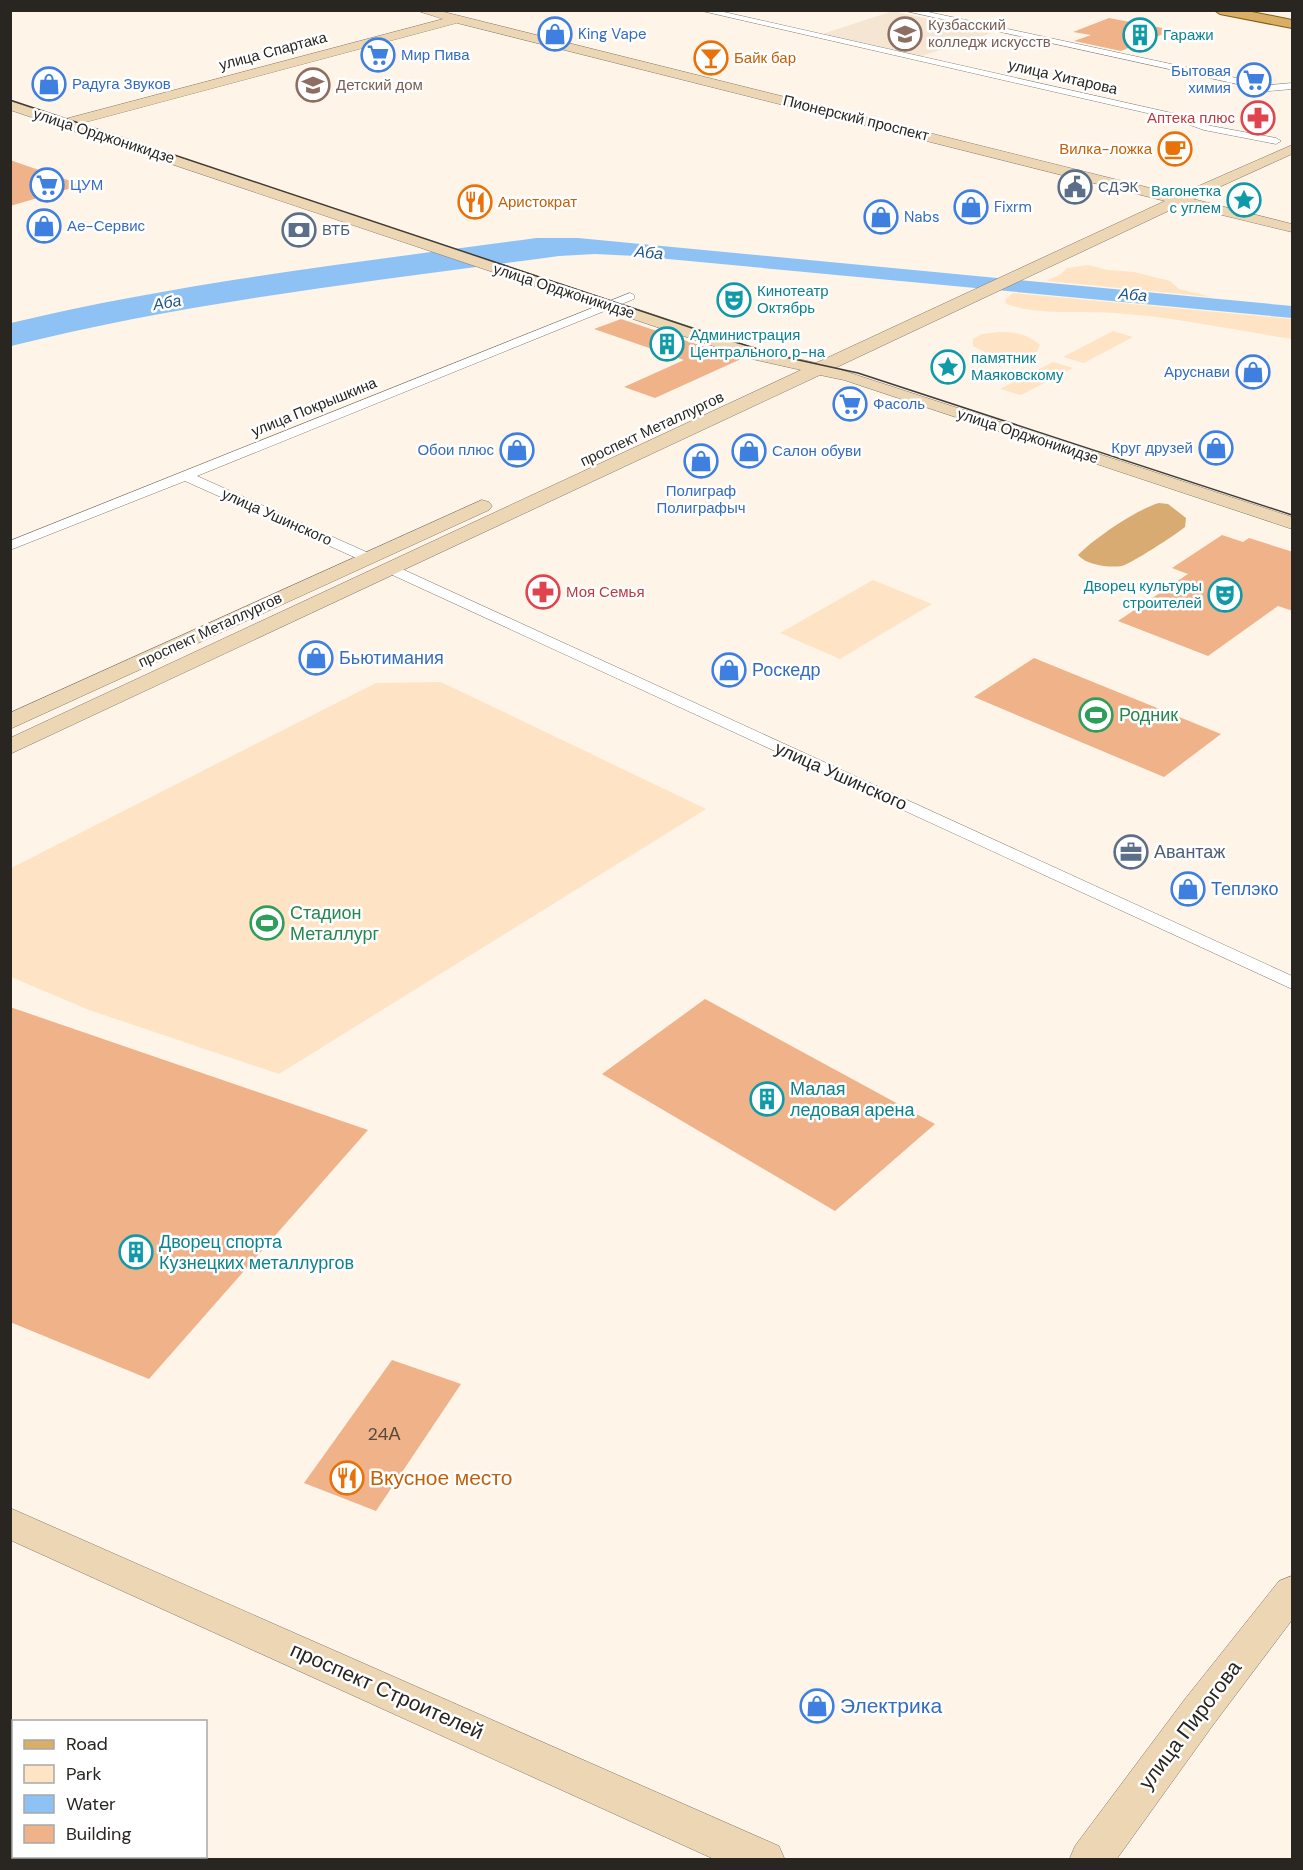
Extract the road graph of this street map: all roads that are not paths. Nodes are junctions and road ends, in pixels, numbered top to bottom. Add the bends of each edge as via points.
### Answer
1 (420, 10) edge
2 (702, 10) edge
3 (905, 10) edge
4 (1220, 10) edge
5 (481, 13) dead end
6 (456, 20) junction
7 (1293, 24) edge
8 (1293, 86) edge
9 (10, 93) edge
10 (10, 105) edge
11 (86, 118) junction
12 (66, 123) junction
13 (1293, 134) edge
14 (1276, 141) junction
15 (1293, 149) edge
16 (1166, 198) junction
17 (1293, 228) edge
18 (630, 297) junction
19 (609, 306) junction
20 (839, 360) junction
21 (815, 362) junction
22 (792, 364) junction
23 (1133, 452) dead end
24 (186, 476) junction
25 (1293, 523) edge
26 (10, 546) edge
27 (368, 558) junction
28 (391, 569) junction
29 (10, 722) edge
30 (10, 747) edge
31 (1293, 983) edge
32 (10, 1523) edge
33 (1293, 1592) edge
34 (764, 1860) edge
35 (1090, 1860) edge

1 - 6 main road, Пионерский проспект
2 - 14 street, улица Хитарова
3 - 8 street via 1269,88
4 - 7 main road
5 - 6 main road, улица Спартака
6 - 11 main road, улица Спартака
6 - 16 main road, Пионерский проспект
9 - 11 main road, улица Орджоникидзе
10 - 12 main road, улица Орджоникидзе
11 - 12 main road, улица Спартака
11 - 18 main road, улица Орджоникидзе
12 - 19 main road, улица Орджоникидзе
13 - 14 main road, проспект Металлургов
14 - 16 main road, проспект Металлургов
15 - 16 main road, проспект Металлургов
16 - 17 main road, Пионерский проспект
16 - 20 main road, проспект Металлургов via 1023,273
16 - 21 main road, проспект Металлургов via 922,304
18 - 19 street, улица Покрышкина
18 - 21 main road, улица Орджоникидзе
19 - 22 main road, улица Орджоникидзе
19 - 24 street, улица Покрышкина
20 - 21 main road, улица Орджоникидзе
20 - 23 main road, улица Орджоникидзе
21 - 22 main road, проспект Металлургов
21 - 25 main road, улица Орджоникидзе
21 - 28 main road, проспект Металлургов
22 - 27 main road, проспект Металлургов
24 - 26 street, улица Покрышкина
24 - 27 street, улица Ушинского
27 - 29 main road, проспект Металлургов
28 - 30 main road, проспект Металлургов
28 - 31 street, улица Ушинского
32 - 34 main road, проспект Строителей
33 - 35 main road, улица Пирогова

